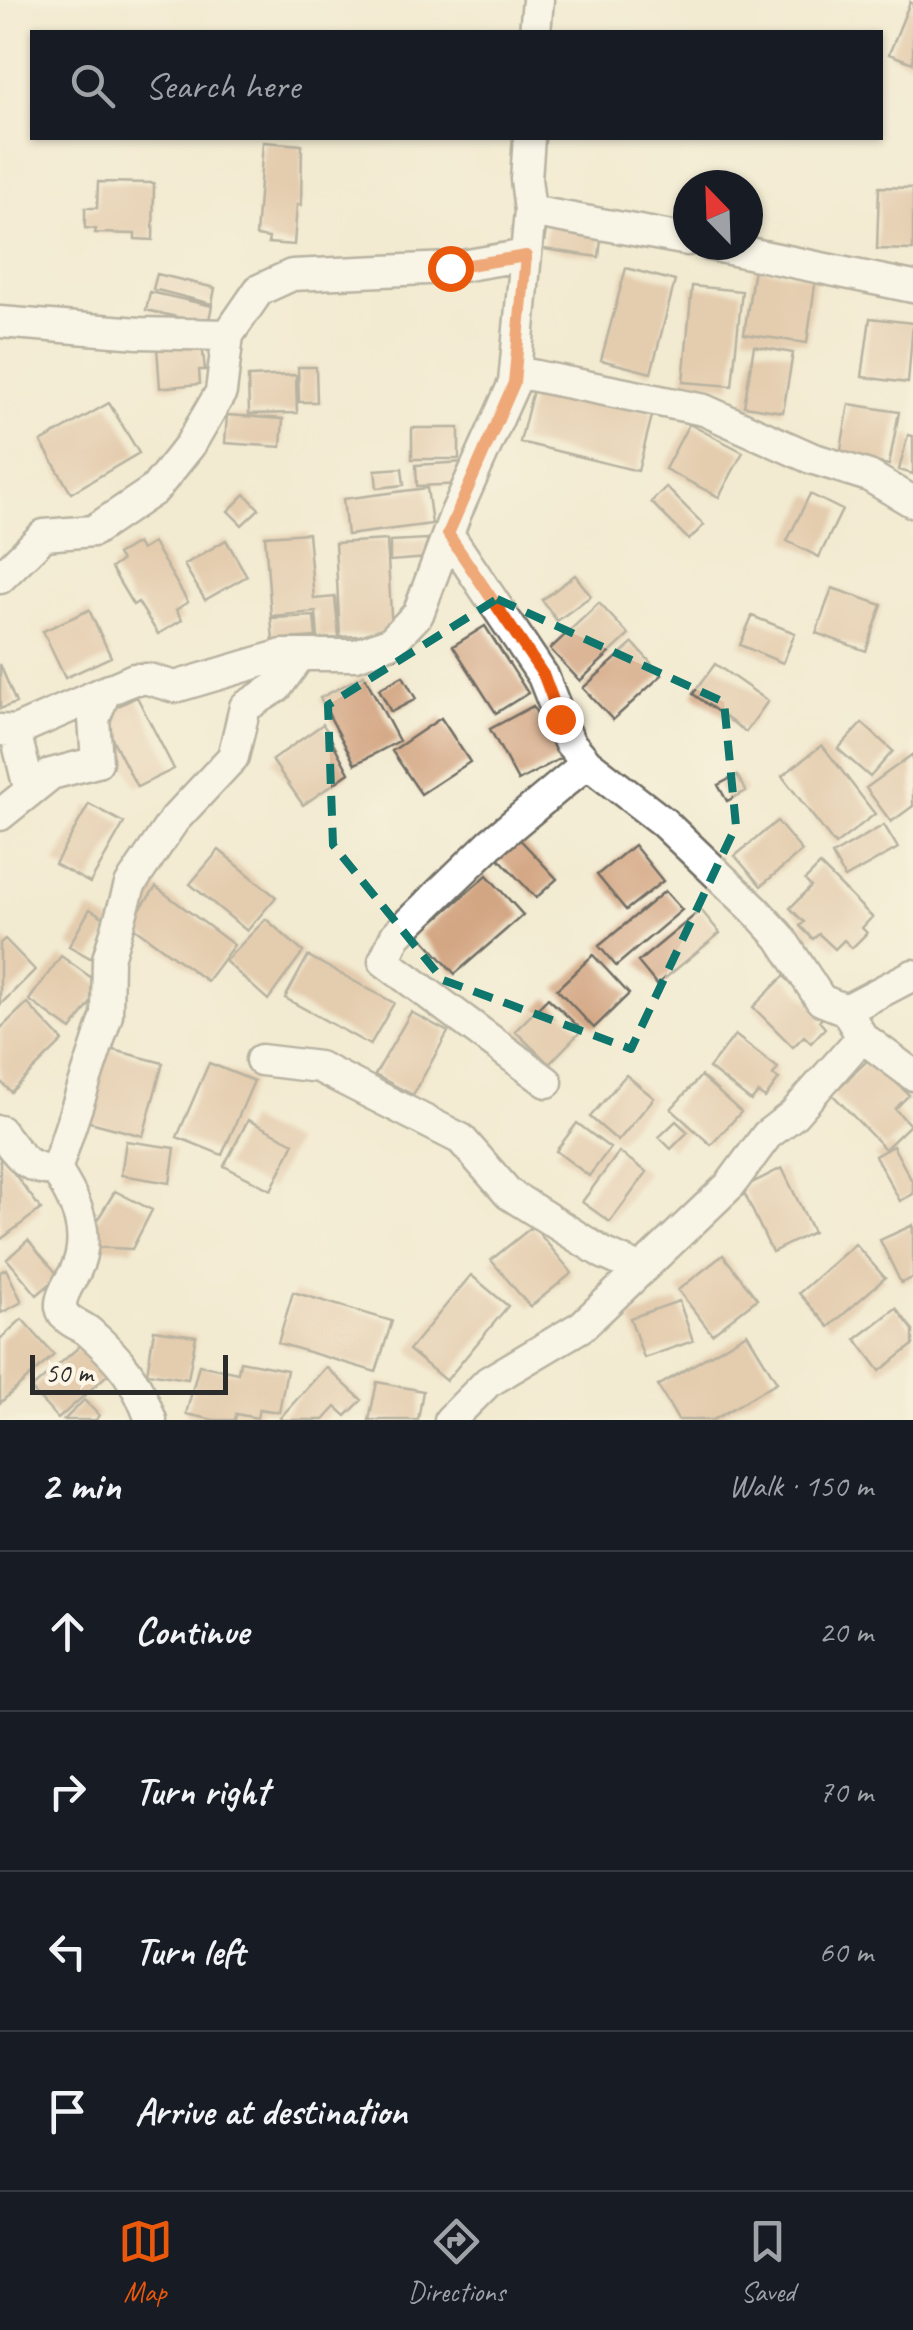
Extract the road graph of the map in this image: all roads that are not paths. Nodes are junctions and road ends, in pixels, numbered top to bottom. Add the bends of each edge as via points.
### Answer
1 (538, 0) edge
2 (535, 30) edge
3 (529, 140) edge
4 (530, 211) junction
5 (673, 237) edge
6 (526, 256) junction
7 (763, 256) edge
8 (913, 287) edge
9 (0, 322) edge
10 (228, 335) junction
11 (516, 372) junction
12 (913, 502) edge
13 (448, 534) junction
14 (0, 578) edge
15 (300, 655) junction
16 (105, 692) junction
17 (8, 731) edge
18 (587, 763) junction
19 (29, 788) junction
20 (0, 815) edge
21 (913, 975) edge
22 (846, 1010) junction
23 (862, 1037) junction
24 (261, 1060) dead end
25 (913, 1074) edge
26 (547, 1082) dead end
27 (0, 1131) edge
28 (56, 1170) junction
29 (641, 1270) junction
30 (151, 1420) edge
31 (450, 1420) edge

1 - 2 street
3 - 4 street
4 - 5 street
4 - 6 street
6 - 10 street via 450,268 292,275 258,290
6 - 11 street
7 - 8 street
9 - 10 street
10 - 14 street via 221,392 154,490 92,531 44,536
11 - 12 street via 704,410 869,476
11 - 13 street
13 - 15 street via 418,614 392,642 356,655
13 - 18 street via 544,676 569,742
15 - 16 street via 174,686 134,679
15 - 28 street via 277,687 245,707 233,758 174,820 130,886 108,959 106,1015
16 - 17 street
16 - 19 street via 94,719 98,762 58,771
17 - 19 street
18 - 22 street via 663,822 780,937 821,1000
18 - 26 street via 490,844 396,936 384,961
19 - 20 street
21 - 22 street
22 - 23 street
23 - 25 street
23 - 29 street via 767,1135 730,1184
24 - 29 street via 319,1067 461,1139 509,1194 603,1254
27 - 28 street via 36,1170
28 - 30 street via 82,1226 78,1268 62,1308 125,1368
29 - 31 street via 582,1326 488,1382

